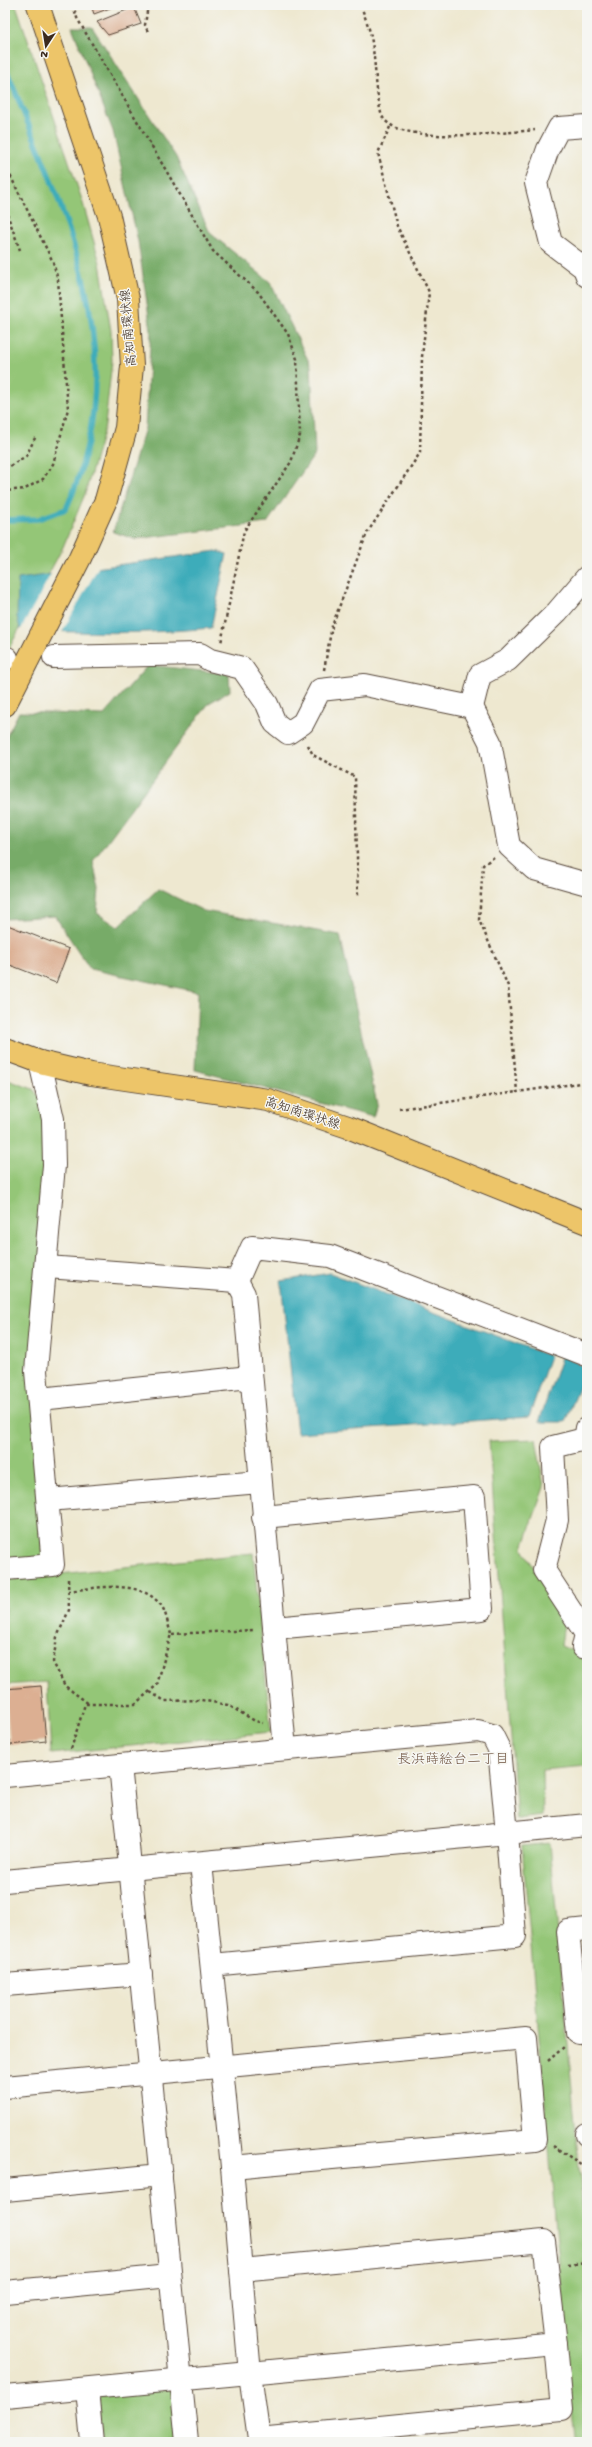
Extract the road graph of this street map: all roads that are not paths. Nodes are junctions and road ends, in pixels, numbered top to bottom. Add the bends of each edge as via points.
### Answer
1 (38, 5) edge
2 (587, 126) edge
3 (587, 276) edge
4 (587, 577) edge
5 (34, 643) junction
6 (54, 657) dead end
7 (5, 685) edge
8 (5, 705) edge
9 (472, 707) junction
10 (587, 884) edge
11 (5, 1049) edge
12 (40, 1062) junction
13 (587, 1223) edge
14 (46, 1267) junction
15 (237, 1281) junction
16 (587, 1356) edge
17 (250, 1377) junction
18 (40, 1399) junction
19 (587, 1428) edge
20 (260, 1482) junction
21 (48, 1500) junction
22 (263, 1518) junction
23 (5, 1569) edge
24 (274, 1628) junction
25 (587, 1648) edge
26 (285, 1749) junction
27 (120, 1765) junction
28 (5, 1776) edge
29 (587, 1825) edge
30 (507, 1833) junction
31 (201, 1863) junction
32 (131, 1869) junction
33 (5, 1881) edge
34 (587, 1929) edge
35 (212, 1965) junction
36 (141, 1974) junction
37 (5, 1985) edge
38 (583, 2032) edge
39 (220, 2066) junction
40 (150, 2072) junction
41 (5, 2087) edge
42 (232, 2167) junction
43 (160, 2175) junction
44 (5, 2190) edge
45 (241, 2270) junction
46 (169, 2276) junction
47 (5, 2292) edge
48 (556, 2344) junction
49 (250, 2374) junction
50 (180, 2381) junction
51 (87, 2389) junction
52 (5, 2396) edge
53 (92, 2442) edge
54 (187, 2442) edge

1 - 5 main road, 高知南環状線 via 109,216 128,299 132,366 126,428 106,500 80,558
2 - 3 street via 559,128 536,182 551,243 584,268
4 - 9 street via 557,612 508,660 480,675
5 - 7 main road, 高知南環状線
5 - 8 main road, 高知南環状線
6 - 9 street via 200,654 210,660 242,668 267,704 274,723 288,733 303,723 320,690 365,685
9 - 10 street via 490,742 509,846 534,869
11 - 12 main road, 高知南環状線
12 - 13 main road, 高知南環状線 via 91,1074 268,1100 348,1126
12 - 14 street via 53,1119 54,1165
14 - 15 street
14 - 18 street via 36,1371
15 - 16 street via 252,1247 330,1256
15 - 17 street via 244,1294
17 - 18 street
17 - 20 street
18 - 21 street
19 - 25 street via 585,1439 553,1447 557,1520 544,1570 586,1634 583,1647
20 - 21 street
20 - 22 street
21 - 23 street via 53,1565
22 - 24 street
22 - 24 street via 474,1497 482,1609
24 - 26 street
26 - 27 street
26 - 30 street via 478,1731 492,1735 499,1749
27 - 28 street
27 - 32 street
29 - 30 street
30 - 31 street
30 - 35 street via 515,1936
31 - 32 street
31 - 35 street
32 - 33 street
32 - 36 street
34 - 38 street via 568,1931
35 - 39 street
36 - 37 street
36 - 40 street
39 - 40 street
39 - 42 street
39 - 42 street via 526,2038 535,2140
40 - 41 street
40 - 43 street
42 - 45 street
43 - 44 street
43 - 46 street
45 - 48 street via 544,2241
45 - 49 street
46 - 47 street
46 - 50 street
48 - 49 street
48 - 49 street via 562,2409 267,2438 259,2438
49 - 50 street
50 - 51 street
50 - 54 street
51 - 52 street
51 - 53 street

